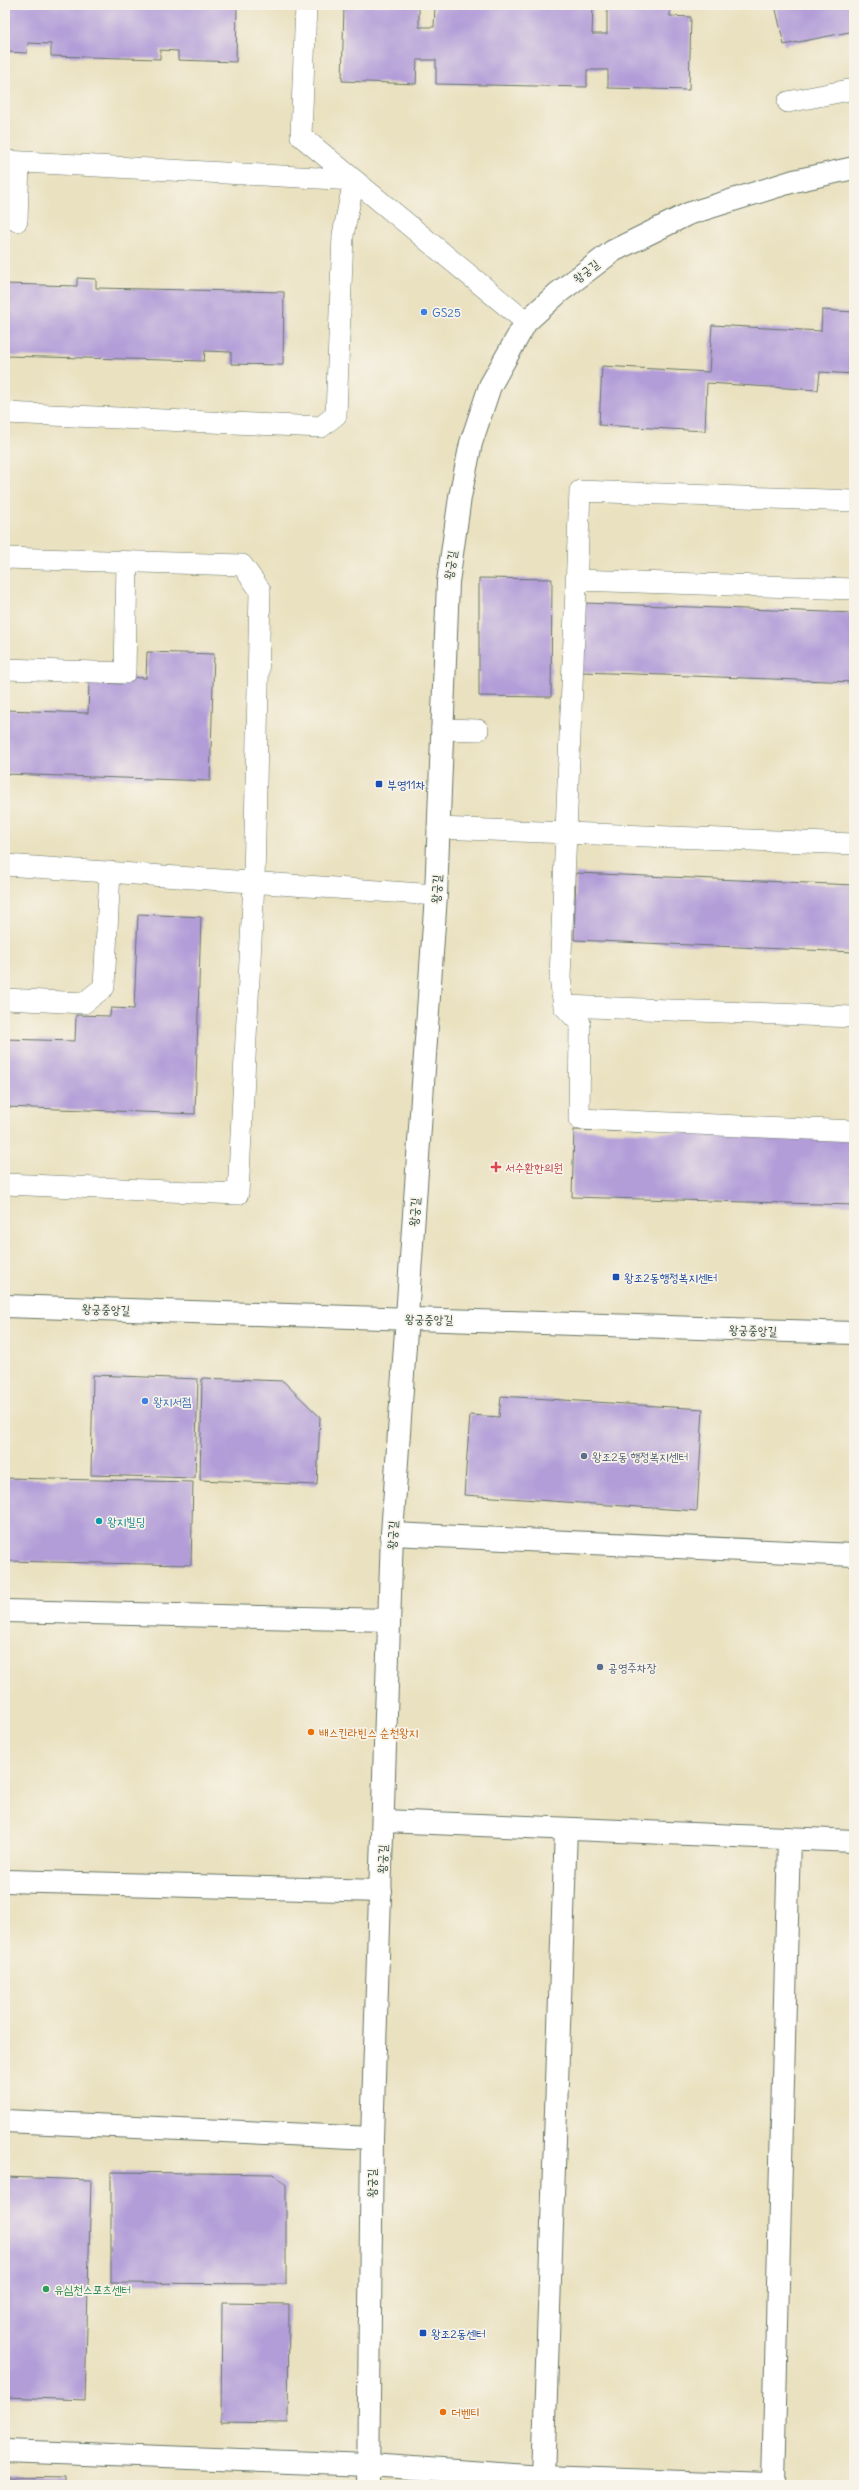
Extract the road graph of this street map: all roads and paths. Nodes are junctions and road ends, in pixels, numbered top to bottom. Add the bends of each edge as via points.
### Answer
1 (306, 5) edge
2 (854, 89) edge
3 (788, 102) dead end
4 (12, 161) edge
5 (854, 168) edge
6 (354, 180) junction
7 (17, 221) dead end
8 (526, 322) junction
9 (5, 413) edge
10 (854, 501) edge
11 (5, 558) edge
12 (128, 562) junction
13 (576, 580) junction
14 (854, 589) edge
15 (5, 669) edge
16 (442, 729) junction
17 (478, 730) dead end
18 (438, 828) junction
19 (567, 833) junction
20 (854, 844) edge
21 (5, 865) edge
22 (110, 872) junction
23 (254, 882) junction
24 (436, 895) junction
25 (5, 999) edge
26 (564, 1006) junction
27 (854, 1017) edge
28 (854, 1131) edge
29 (5, 1184) edge
30 (5, 1306) edge
31 (407, 1319) junction
32 (854, 1333) edge
33 (392, 1534) junction
34 (854, 1554) edge
35 (5, 1611) edge
36 (389, 1620) junction
37 (384, 1821) junction
38 (566, 1829) junction
39 (789, 1838) junction
40 (854, 1841) edge
41 (5, 1881) edge
42 (381, 1891) junction
43 (5, 2120) edge
44 (372, 2138) junction
45 (5, 2451) edge
46 (369, 2475) edge
47 (543, 2477) junction
48 (769, 2485) edge
49 (773, 2485) edge

1 - 6 lane via 301,136
2 - 3 lane
4 - 6 lane
4 - 7 lane
5 - 8 street, 왕궁길 via 739,196 688,214 644,234 585,270
6 - 8 lane
6 - 9 lane via 343,235 336,415 321,427
8 - 16 street, 왕궁길 via 490,386 478,418 468,458 448,582
10 - 13 lane via 580,491
11 - 12 lane
12 - 15 lane via 125,673
12 - 23 lane via 242,565 260,590
13 - 14 lane
13 - 19 lane
16 - 17 lane
16 - 18 street, 왕궁길
18 - 19 lane
18 - 24 street, 왕궁길
19 - 20 lane
19 - 26 lane via 560,978
21 - 22 lane
22 - 23 lane
22 - 25 lane via 104,987 84,1003
23 - 24 lane
23 - 29 lane via 238,1194
24 - 31 street, 왕궁길
26 - 27 lane
26 - 28 lane via 580,1023 579,1119
30 - 31 street, 왕궁중앙길
31 - 32 street, 왕궁중앙길
31 - 33 street, 왕궁길
33 - 34 street
33 - 36 street, 왕궁길
35 - 36 street
36 - 37 street, 왕궁길
37 - 38 street
37 - 42 street, 왕궁길
38 - 39 street
38 - 47 street
39 - 40 street
39 - 49 street
41 - 42 street
42 - 44 street, 왕궁길
43 - 44 street
44 - 46 street, 왕궁길
45 - 46 street
46 - 47 street
47 - 48 street

